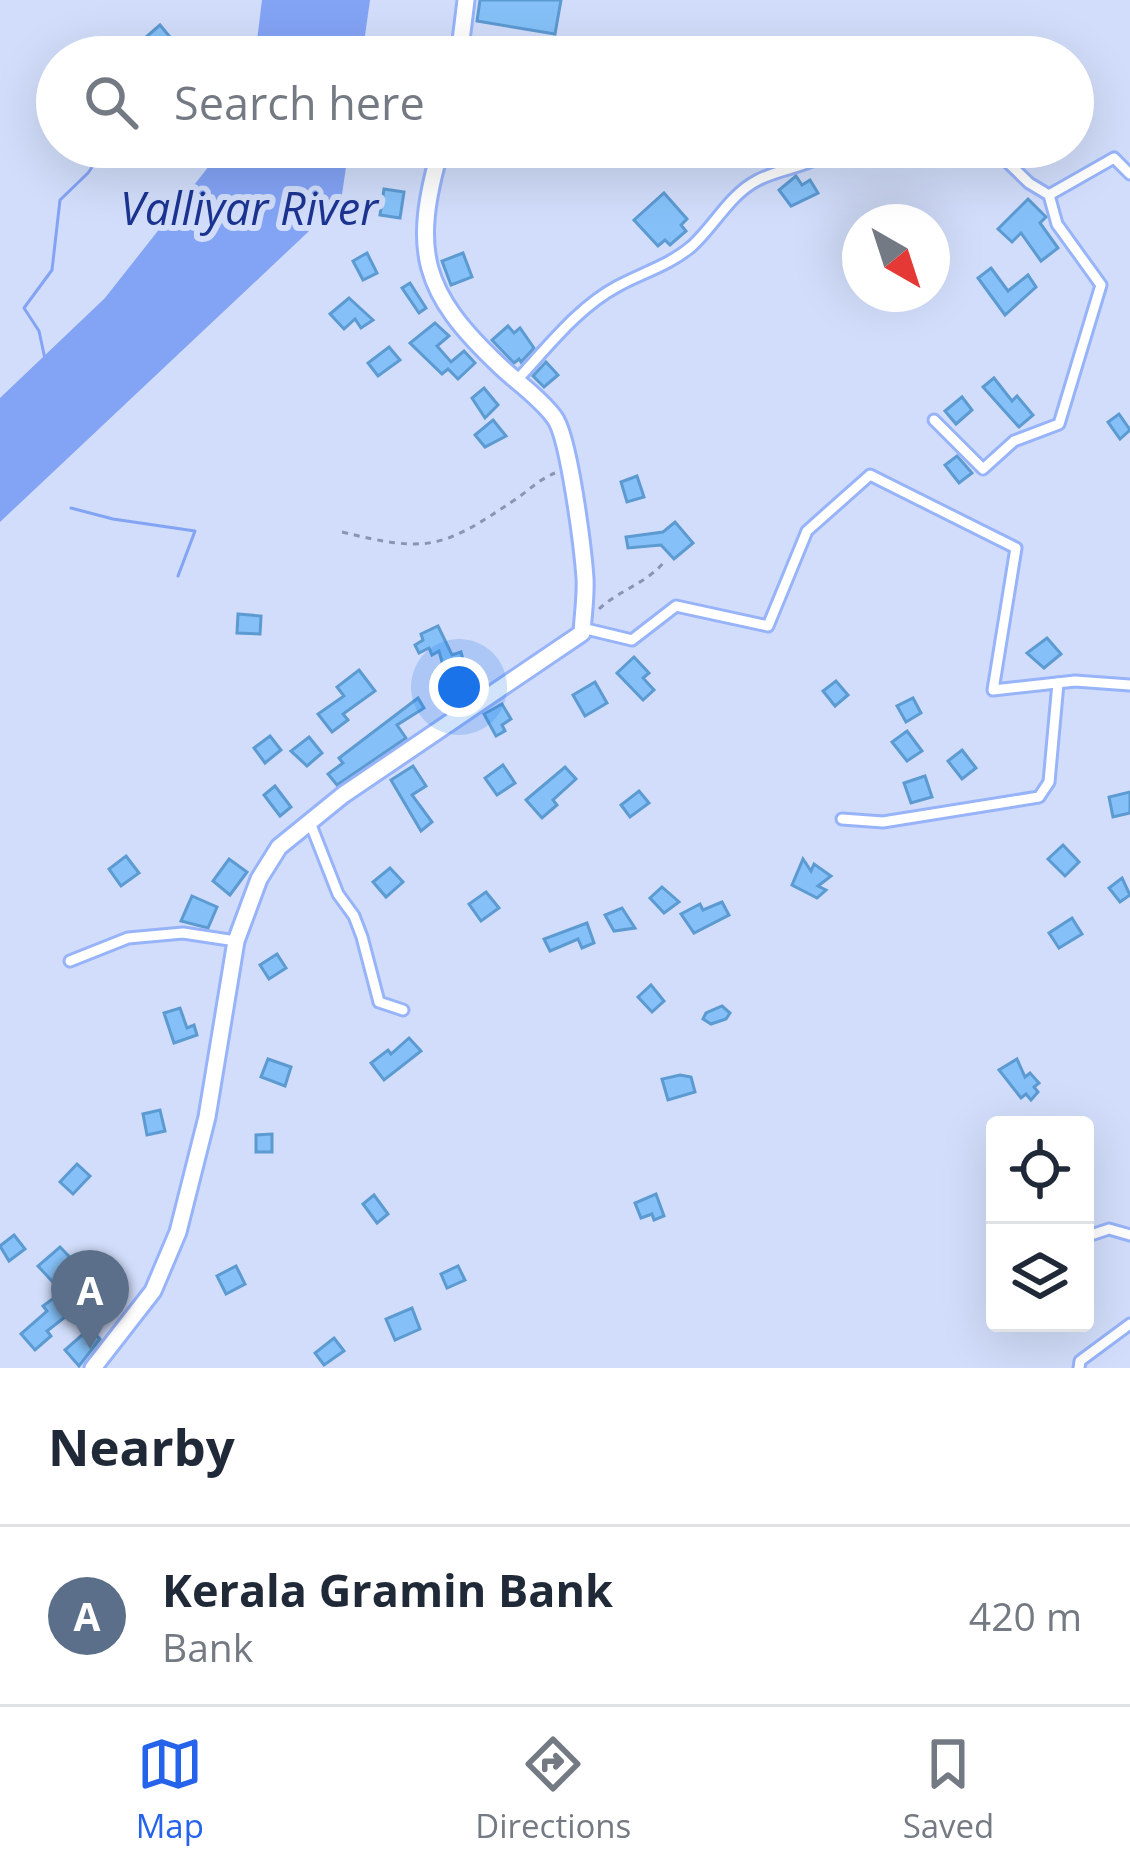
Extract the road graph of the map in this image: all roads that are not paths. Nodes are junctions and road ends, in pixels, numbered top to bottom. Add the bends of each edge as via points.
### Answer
1 (466, 0) edge
2 (462, 36) edge
3 (1126, 160) edge
4 (436, 168) edge
5 (800, 168) edge
6 (1014, 168) edge
7 (1130, 174) edge
8 (1048, 195) junction
9 (516, 381) junction
10 (934, 421) dead end
11 (582, 628) junction
12 (1058, 683) junction
13 (1130, 685) edge
14 (842, 819) dead end
15 (309, 820) junction
16 (236, 941) junction
17 (70, 961) dead end
18 (403, 1010) dead end
19 (1094, 1234) edge
20 (1130, 1235) edge
21 (1130, 1324) edge
22 (93, 1368) edge
23 (1079, 1368) edge

1 - 2 main road
3 - 7 street
3 - 8 street via 1114,158
4 - 9 main road via 423,215 436,288 468,336
5 - 9 street via 739,193 691,247 593,303
6 - 8 street
8 - 10 street via 1057,224 1101,285 1059,424 1014,441 982,469
9 - 11 main road via 558,420 586,583
11 - 12 street via 632,640 676,606 768,626 807,531 869,475 1016,548 993,689
11 - 15 main road
12 - 13 street
12 - 14 street via 1049,782 1039,797 884,822
15 - 16 main road via 259,879
15 - 18 street via 354,916 379,1002
16 - 17 street via 183,933 128,938
16 - 22 main road via 178,1232 152,1291
19 - 20 street
21 - 23 street

